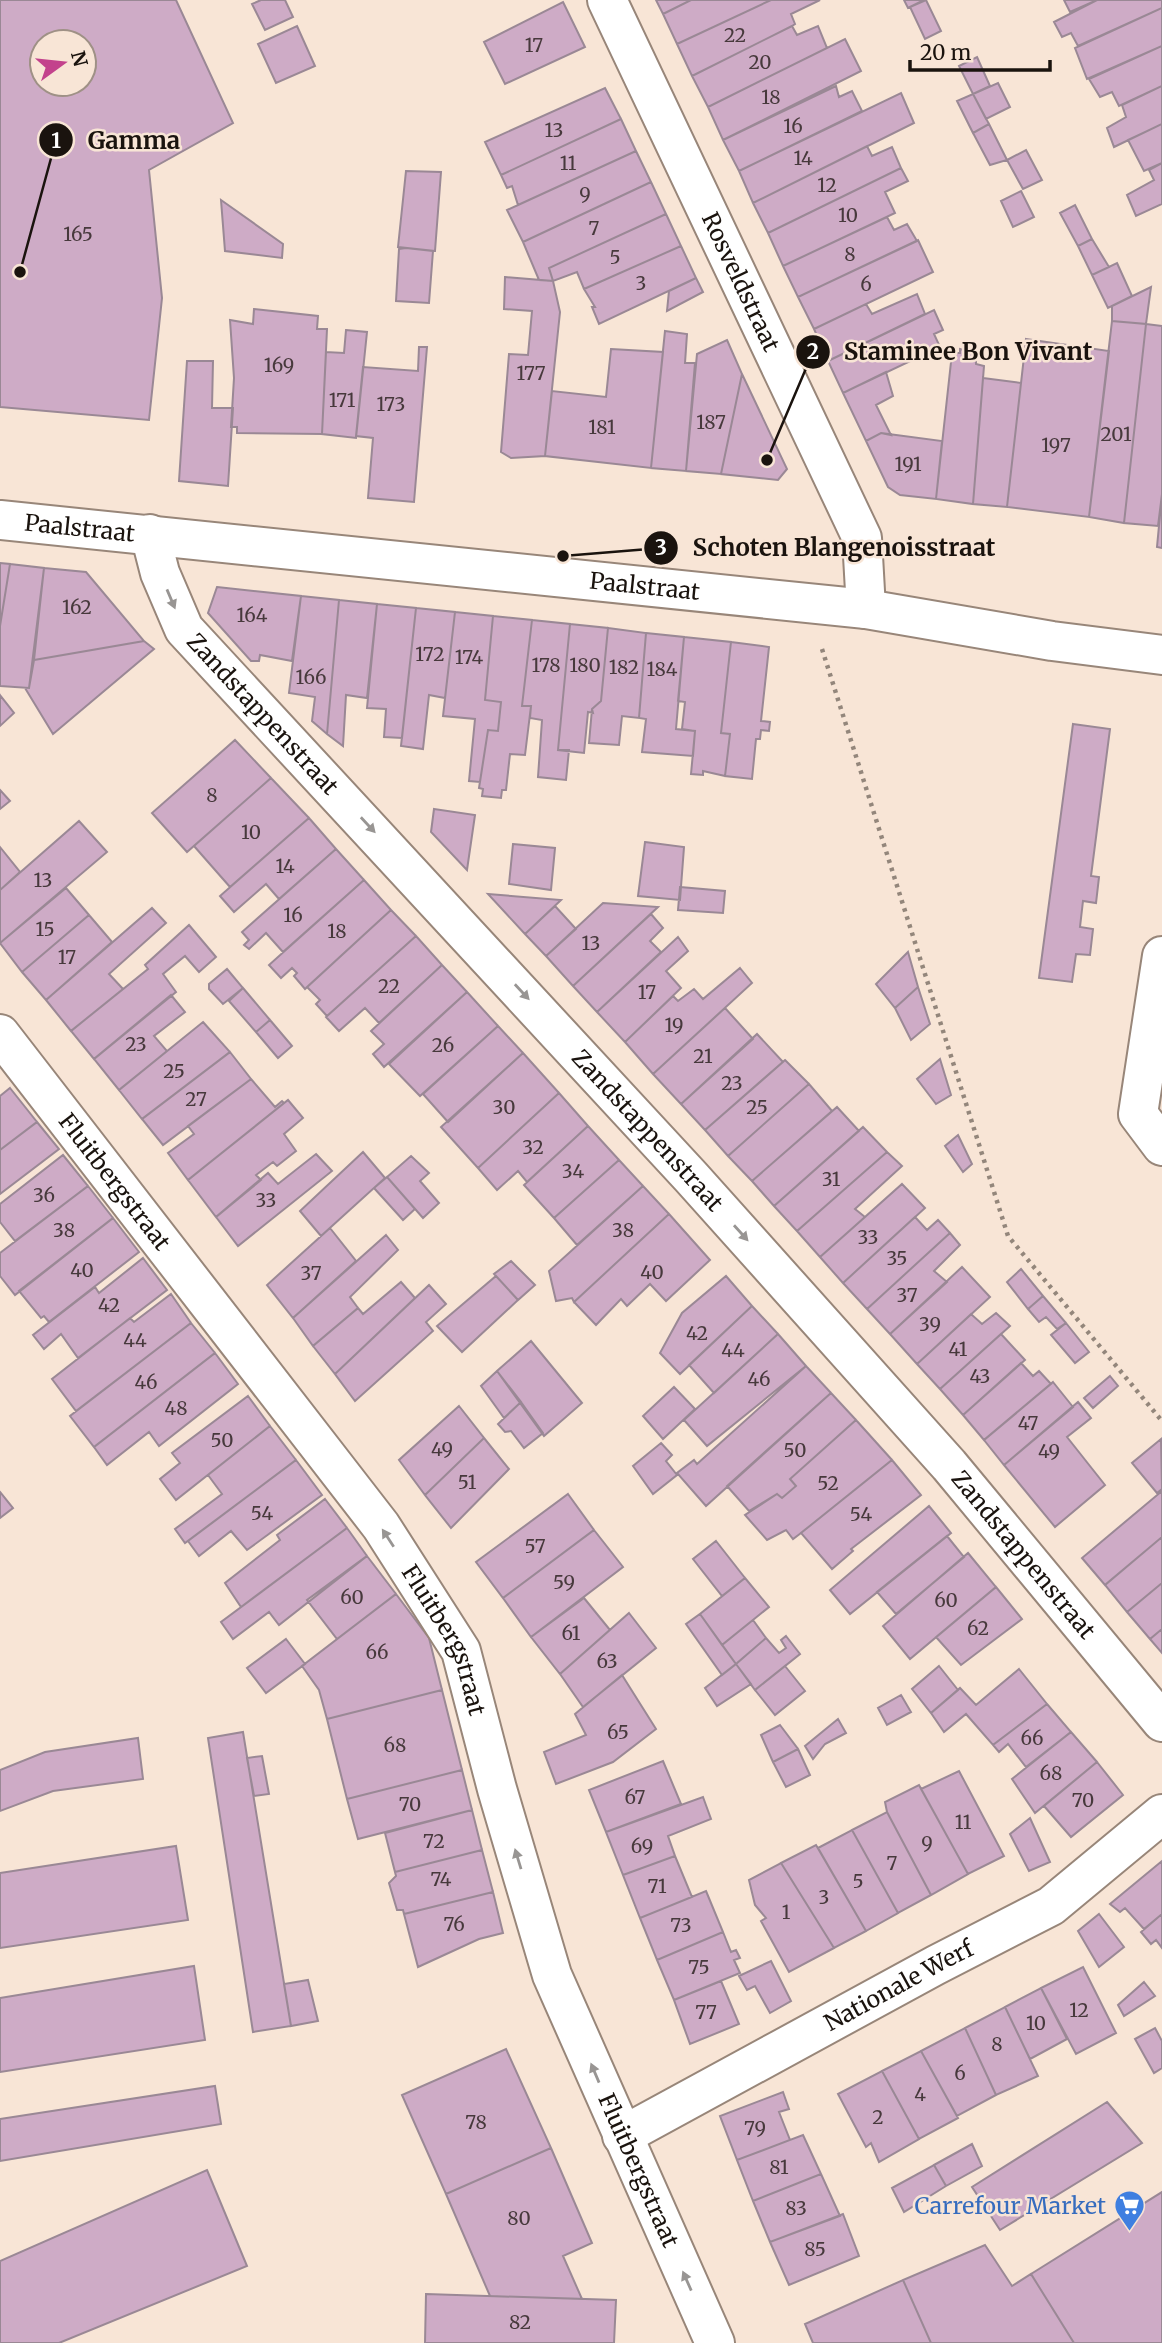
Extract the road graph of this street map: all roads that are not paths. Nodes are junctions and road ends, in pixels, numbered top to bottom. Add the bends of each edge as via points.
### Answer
1 (607, 0) edge
2 (0, 520) edge
3 (150, 534) junction
4 (866, 609) junction
5 (1162, 655) edge
6 (1162, 956) edge
7 (0, 1034) edge
8 (1162, 1146) edge
9 (1162, 1722) edge
10 (1162, 1814) edge
11 (622, 2136) junction
12 (715, 2343) edge

1 - 4 street, Rosveldstraat via 862,538
2 - 3 street, Paalstraat
3 - 4 street, Paalstraat
3 -> 9 street, Zandstappenstraat via 160,573 184,629 700,1187 949,1465
4 - 5 street, Paalstraat
6 - 8 street via 1138,1114
11 -> 7 street, Fluitbergstraat via 552,1975 461,1651 381,1526
10 - 11 street, Nationale Werf via 1051,1906
12 -> 11 street, Fluitbergstraat

